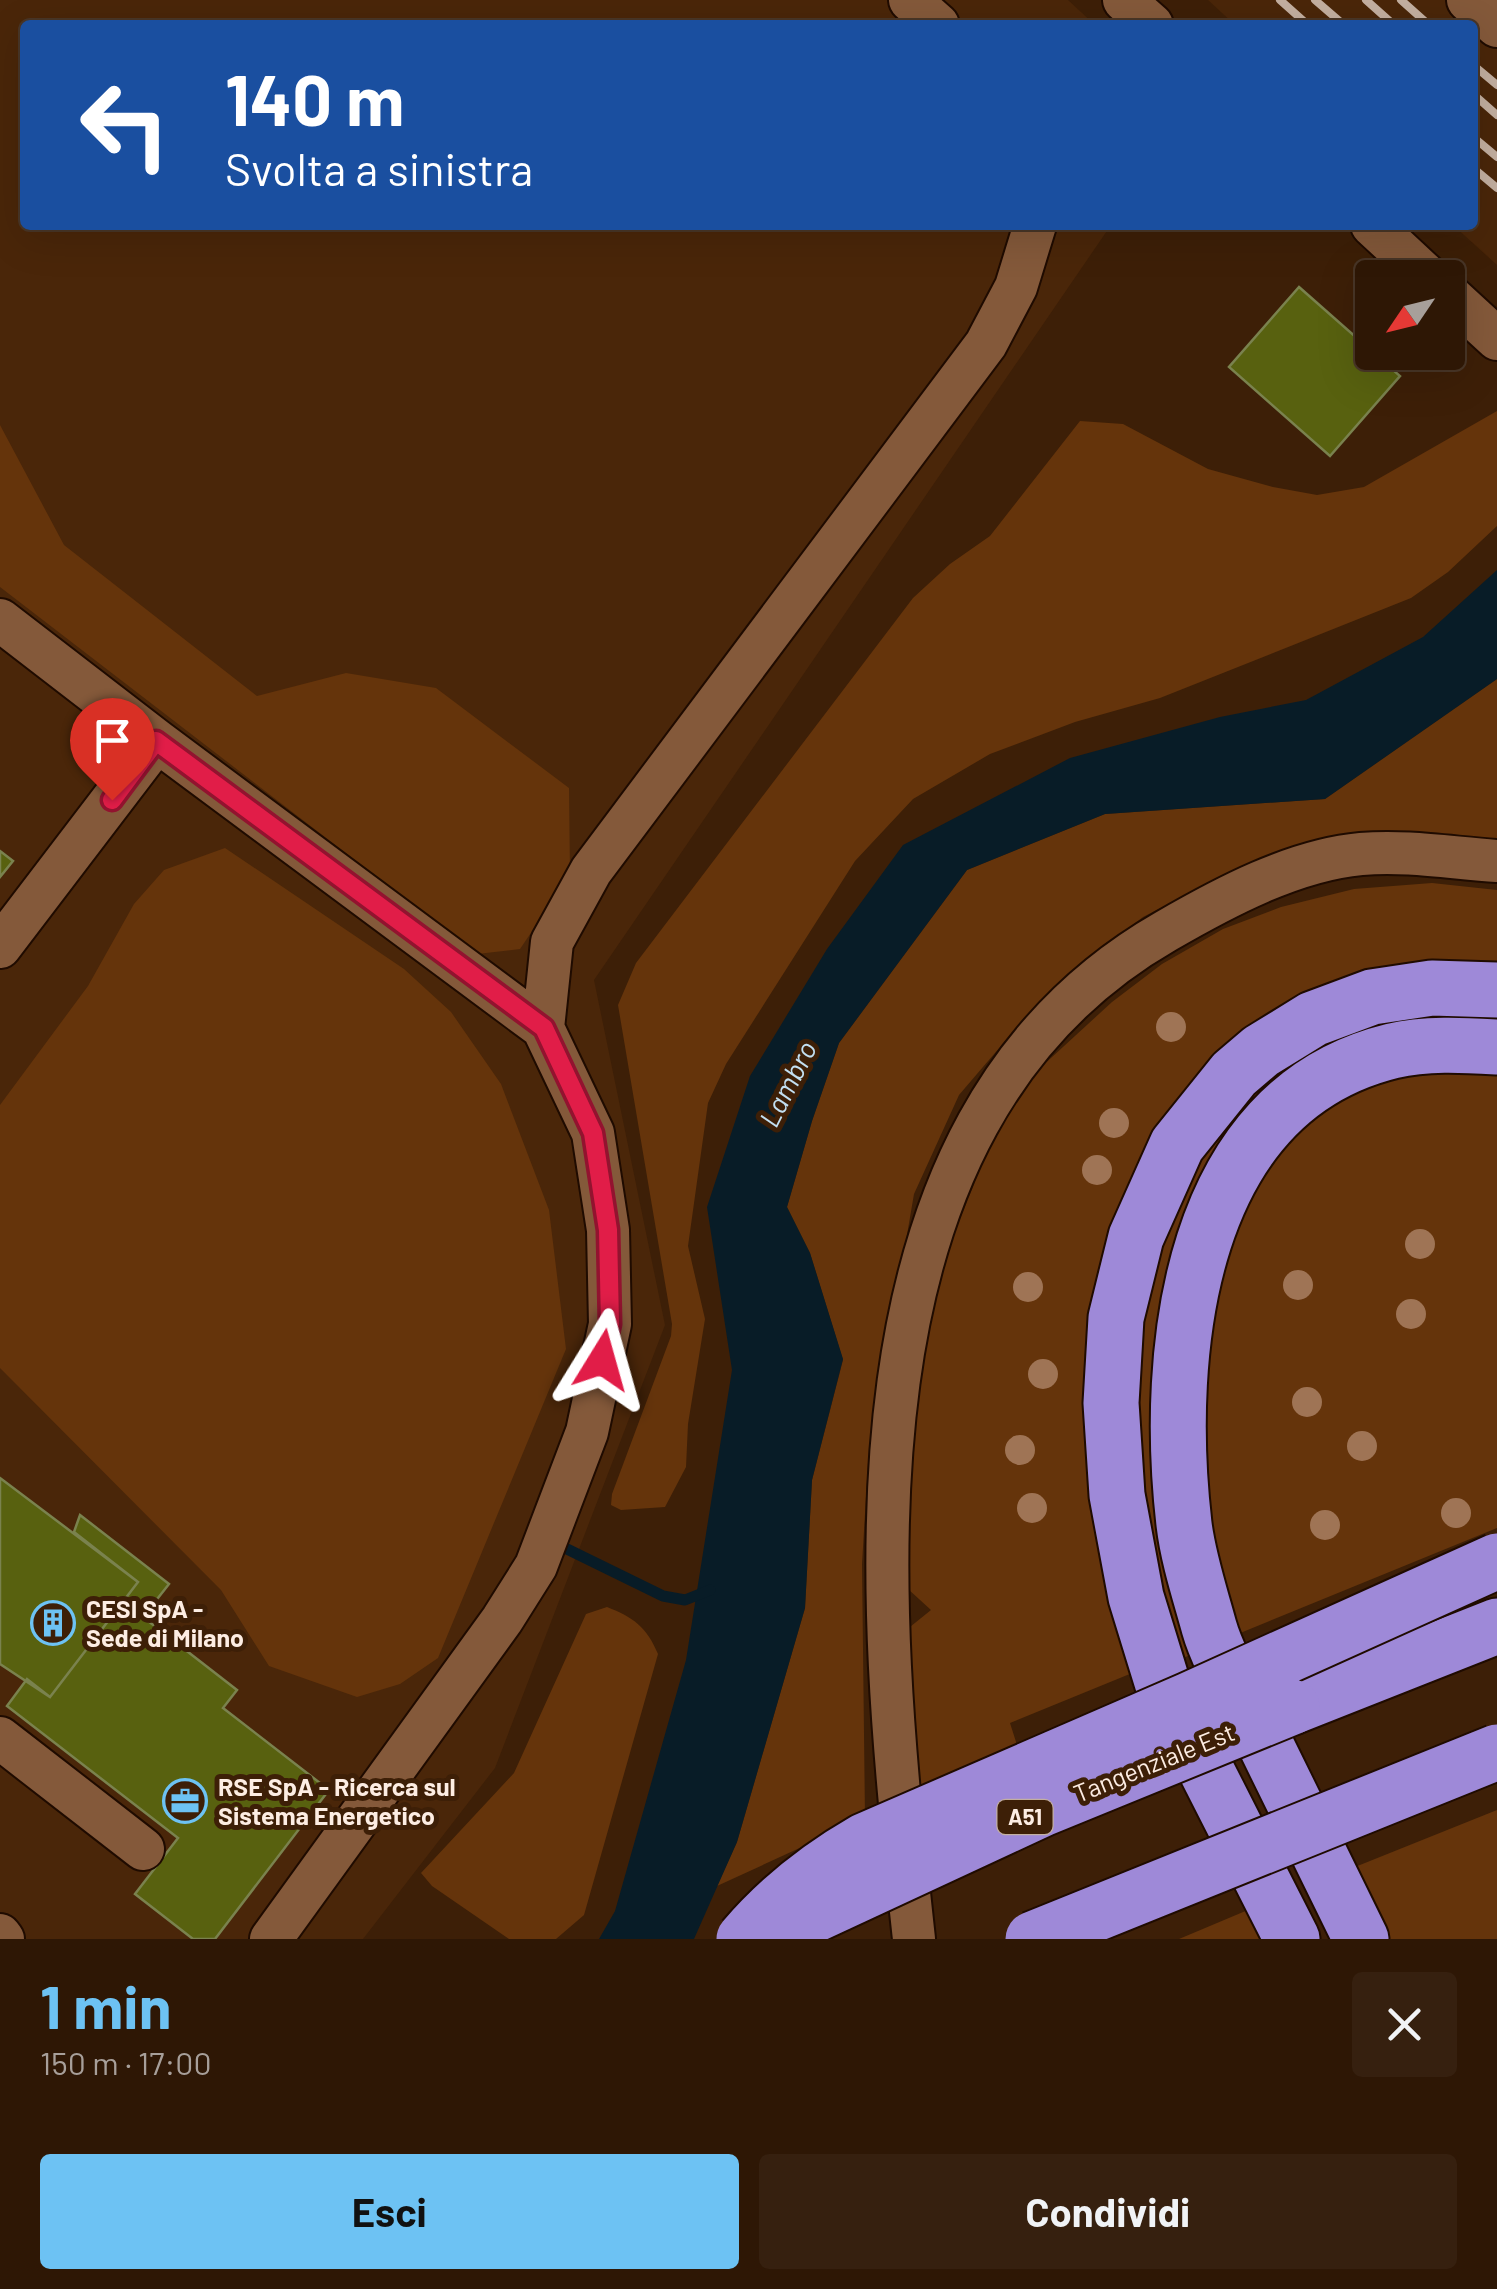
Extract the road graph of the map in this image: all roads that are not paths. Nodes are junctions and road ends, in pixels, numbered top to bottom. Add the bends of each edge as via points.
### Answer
1 (910, 0) edge
2 (1124, 0) edge
3 (1468, 0) edge
4 (932, 20) edge
5 (1146, 20) edge
6 (1497, 26) edge
7 (1033, 230) edge
8 (1377, 230) edge
9 (1410, 260) edge
10 (1465, 310) edge
11 (1497, 339) edge
12 (0, 620) edge
13 (156, 741) junction
14 (1497, 862) edge
15 (0, 947) edge
16 (1497, 990) edge
17 (544, 1028) junction
18 (1497, 1047) edge
19 (1497, 1561) edge
20 (1497, 1626) edge
21 (0, 1738) edge
22 (1497, 1752) edge
23 (143, 1849) dead end
24 (270, 1939) edge
25 (744, 1939) edge
26 (764, 1939) edge
27 (914, 1939) edge
28 (1033, 1939) edge
29 (1292, 1939) edge
30 (1361, 1939) edge

1 - 4 street
2 - 5 street
3 - 6 street
7 - 17 street via 1016,287 986,344 591,871 552,942
8 - 9 street
10 - 11 street
12 - 13 street
13 - 15 street
13 - 17 street
14 - 27 street via 1358,854 1258,882 1135,948 1044,1030 996,1092 956,1169 922,1260 890,1444 894,1759
16 - 29 highway via 1416,990 1342,1006 1286,1033 1234,1074 1177,1145 1136,1236 1116,1318 1116,1495 1136,1597 1163,1684
17 - 24 street via 593,1133 608,1230 610,1324 587,1432 536,1566
18 - 30 highway via 1393,1051 1330,1075 1281,1110 1237,1164 1210,1223 1182,1343 1184,1526 1210,1631
19 - 25 highway, bridge via 864,1841 784,1896
20 - 26 highway, Tangenziale Est / A51, bridge via 1042,1809
21 - 23 street
22 - 28 highway, bridge

